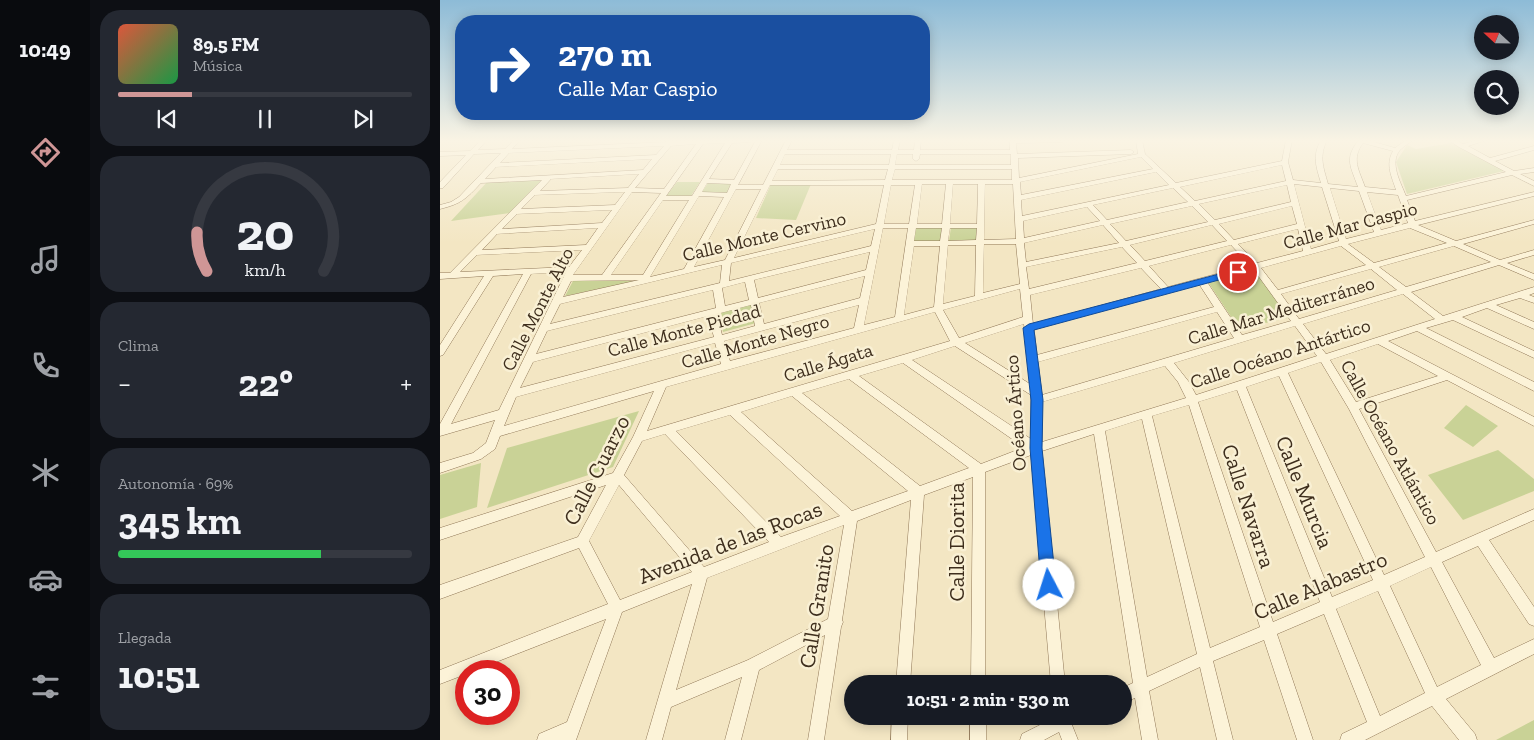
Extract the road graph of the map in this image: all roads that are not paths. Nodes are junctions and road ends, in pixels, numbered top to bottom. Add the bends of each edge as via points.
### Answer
1 (451, 175) edge
2 (485, 175) edge
3 (596, 175) edge
4 (643, 175) edge
5 (678, 175) edge
6 (709, 175) edge
7 (740, 175) edge
8 (773, 175) edge
9 (889, 175) edge
10 (1016, 175) edge
11 (1044, 175) edge
12 (1134, 175) edge
13 (1162, 175) edge
14 (1228, 175) edge
15 (1289, 175) edge
16 (1322, 175) edge
17 (1356, 175) edge
18 (1395, 175) edge
19 (1503, 175) edge
20 (1517, 175) edge
21 (549, 177) junction
22 (479, 181) junction
23 (1016, 181) junction
24 (705, 182) junction
25 (888, 182) junction
26 (919, 182) junction
27 (950, 182) junction
28 (982, 182) junction
29 (1291, 182) junction
30 (735, 184) junction
31 (1534, 184) edge
32 (768, 185) junction
33 (440, 186) edge
34 (1174, 186) junction
35 (1324, 186) junction
36 (1361, 189) junction
37 (630, 190) junction
38 (532, 193) junction
39 (665, 194) junction
40 (1534, 194) edge
41 (729, 195) junction
42 (696, 196) junction
43 (1402, 196) junction
44 (1018, 198) junction
45 (1191, 203) junction
46 (1295, 203) junction
47 (1089, 205) junction
48 (440, 206) edge
49 (618, 207) junction
50 (514, 212) junction
51 (1020, 219) junction
52 (1212, 222) junction
53 (1534, 222) edge
54 (1106, 223) junction
55 (604, 225) junction
56 (879, 226) junction
57 (912, 226) junction
58 (981, 226) junction
59 (1300, 226) junction
60 (1413, 226) junction
61 (946, 227) junction
62 (494, 232) junction
63 (1378, 233) junction
64 (981, 242) junction
65 (1021, 242) junction
66 (945, 243) junction
67 (1233, 243) junction
68 (910, 244) junction
69 (1124, 244) junction
70 (1344, 244) junction
71 (1453, 244) junction
72 (588, 247) junction
73 (875, 248) junction
74 (1534, 252) edge
75 (473, 253) junction
76 (1308, 253) junction
77 (727, 263) junction
78 (1497, 263) junction
79 (1022, 265) junction
80 (1143, 265) junction
81 (1256, 267) junction
82 (1371, 267) junction
83 (572, 269) junction
84 (688, 270) junction
85 (528, 272) junction
86 (870, 272) junction
87 (490, 274) junction
88 (452, 275) junction
89 (440, 276) edge
90 (606, 277) junction
91 (1534, 277) edge
92 (567, 278) junction
93 (644, 279) junction
94 (749, 279) junction
95 (1202, 282) junction
96 (721, 286) junction
97 (1025, 289) junction
98 (1166, 290) junction
99 (1534, 290) edge
100 (1404, 291) junction
101 (1276, 293) junction
102 (1519, 294) junction
103 (980, 296) junction
104 (865, 300) junction
105 (1534, 300) edge
106 (556, 302) junction
107 (754, 302) junction
108 (1488, 305) junction
109 (938, 309) junction
110 (1219, 309) junction
111 (716, 312) junction
112 (1453, 316) junction
113 (900, 319) junction
114 (1442, 320) junction
115 (1297, 322) junction
116 (1028, 323) junction
117 (1534, 326) edge
118 (760, 327) junction
119 (1418, 328) junction
120 (543, 329) junction
121 (858, 331) junction
122 (720, 338) junction
123 (1239, 338) junction
124 (1379, 340) junction
125 (956, 342) junction
126 (440, 353) edge
127 (1534, 355) edge
128 (1323, 357) junction
129 (904, 359) junction
130 (528, 360) junction
131 (1032, 360) junction
132 (1167, 362) junction
133 (726, 366) junction
134 (1282, 371) junction
135 (851, 375) junction
136 (1448, 376) junction
137 (1240, 385) junction
138 (661, 386) junction
139 (1534, 387) edge
140 (794, 392) junction
141 (512, 394) junction
142 (1036, 396) junction
143 (1193, 399) junction
144 (1353, 407) junction
145 (732, 410) junction
146 (503, 413) junction
147 (1146, 414) junction
148 (1534, 422) edge
149 (1099, 429) junction
150 (668, 430) junction
151 (441, 431) edge
152 (496, 432) junction
153 (638, 438) junction
154 (1036, 448) junction
155 (440, 468) edge
156 (979, 469) junction
157 (618, 476) junction
158 (918, 492) junction
159 (851, 518) junction
160 (1532, 519) edge
161 (440, 534) edge
162 (1481, 538) junction
163 (582, 541) junction
164 (779, 544) junction
165 (1434, 560) junction
166 (702, 574) junction
167 (1382, 584) junction
168 (440, 592) edge
169 (1327, 605) junction
170 (617, 608) junction
171 (1534, 619) edge
172 (836, 622) junction
173 (1268, 631) junction
174 (1534, 646) edge
175 (1206, 657) junction
176 (752, 665) junction
177 (1490, 666) junction
178 (904, 675) edge
179 (978, 675) edge
180 (1057, 675) edge
181 (440, 677) edge
182 (1141, 688) junction
183 (1132, 692) edge
184 (1434, 696) junction
185 (667, 701) junction
186 (900, 725) edge
187 (978, 725) edge
188 (1053, 725) edge
189 (1067, 725) edge
190 (1376, 726) junction
191 (571, 733) edge
192 (545, 740) edge
193 (654, 740) edge
194 (733, 740) edge
195 (816, 740) edge
196 (899, 740) edge
197 (978, 740) edge
198 (1028, 740) edge
199 (1070, 740) edge
200 (1150, 740) edge
201 (1225, 740) edge
202 (1305, 740) edge
203 (1348, 740) edge
204 (1469, 740) edge

1 - 33 street
2 - 22 street
3 - 21 street
4 - 37 street, Calle Monte Alto
5 - 39 street
6 - 24 street
7 - 30 street
8 - 32 street
9 - 25 street
10 - 23 street, Océano Ártico
11 - 23 street
12 - 44 street
13 - 34 street, Calle Océano Atlántico
14 - 34 street
15 - 29 street
16 - 35 street
17 - 36 street
18 - 43 street
19 - 43 street
20 - 31 street
21 - 22 street
21 - 38 street
22 - 48 street via 456,203
23 - 28 street
23 - 44 street, Océano Ártico
24 - 30 street
24 - 42 street
25 - 26 street
25 - 32 street
25 - 56 street
26 - 27 street
26 - 57 street
27 - 28 street
27 - 61 street
28 - 58 street
29 - 35 street
29 - 45 street
29 - 46 street
30 - 32 street
30 - 41 street
32 - 77 street
34 - 45 street, Calle Océano Atlántico
34 - 47 street
35 - 36 street
35 - 70 street
36 - 43 street
36 - 63 street
37 - 38 street
37 - 39 street
37 - 49 street, Calle Monte Alto
38 - 50 street
39 - 42 street
39 - 90 street
40 - 60 street, Calle Mar Caspio
41 - 42 street
41 - 84 street
42 - 93 street
43 - 60 street
44 - 51 street, Océano Ártico
45 - 52 street, Calle Océano Atlántico
45 - 54 street
46 - 52 street
46 - 59 street
47 - 51 street
47 - 54 street
49 - 50 street
49 - 55 street, Calle Monte Alto
50 - 62 street
51 - 65 street, Océano Ártico
52 - 67 street, Calle Océano Atlántico
52 - 69 street
53 - 71 street
54 - 65 street
54 - 69 street
55 - 62 street
55 - 72 street, Calle Monte Alto
56 - 57 street, Calle Monte Cervino
56 - 73 street
56 - 77 street, Calle Monte Cervino
57 - 61 street, Calle Monte Cervino
57 - 68 street
58 - 61 street, Calle Monte Cervino
58 - 64 street
59 - 67 street, Calle Monte Negro
59 - 76 street
60 - 63 street, Calle Mar Caspio
60 - 71 street
61 - 66 street
62 - 75 street
63 - 70 street, Calle Mar Caspio
64 - 65 street
64 - 66 street
64 - 103 street
65 - 79 street, Océano Ártico
66 - 68 street
66 - 109 street
67 - 80 street, Calle Monte Negro
67 - 81 street, Calle Océano Atlántico
68 - 113 street
69 - 79 street
69 - 80 street
70 - 76 street, Calle Mar Caspio
70 - 82 street
71 - 78 street
71 - 82 street
72 - 75 street
72 - 83 street, Calle Monte Alto
73 - 86 street
73 - 94 street
74 - 78 street, Calle Mar Mediterráneo
75 - 88 street
76 - 81 street, Calle Mar Caspio
77 - 84 street, Calle Monte Cervino
77 - 96 street
78 - 91 street
78 - 100 street, Calle Mar Mediterráneo
79 - 97 street, Océano Ártico
80 - 97 street, Calle Monte Negro
80 - 98 street
81 - 95 street, Calle Mar Caspio
81 - 101 street, Calle Océano Atlántico
82 - 100 street
82 - 101 street
83 - 85 street
83 - 92 street, Calle Monte Alto
84 - 93 street, Calle Monte Cervino
85 - 87 street
85 - 151 street
86 - 104 street
86 - 107 street
87 - 88 street
87 - 126 street
88 - 89 street
90 - 92 street
90 - 93 street
92 - 106 street, Calle Monte Alto
93 - 106 street
94 - 96 street
94 - 107 street
95 - 98 street, Calle Mar Caspio
95 - 110 street
96 - 111 street
96 - 120 street
97 - 103 street, Calle Monte Negro
97 - 116 street, Océano Ártico
98 - 116 street, Calle Mar Caspio
99 - 102 street, Calle Océano Antártico
100 - 114 street
100 - 115 street, Calle Mar Mediterráneo
101 - 115 street, Calle Océano Atlántico
102 - 105 street
102 - 108 street, Calle Océano Antártico
103 - 109 street, Calle Monte Negro
104 - 118 street, Calle Monte Piedad
104 - 121 street
106 - 120 street, Calle Monte Alto
107 - 111 street
107 - 118 street
108 - 112 street, Calle Océano Antártico
108 - 117 street
109 - 113 street, Calle Monte Negro
109 - 125 street
110 - 123 street
110 - 131 street
111 - 122 street
111 - 130 street
112 - 114 street, Calle Océano Antártico
112 - 127 street
113 - 121 street, Calle Monte Negro
114 - 119 street, Calle Océano Antártico
115 - 123 street, Calle Mar Mediterráneo
115 - 128 street, Calle Océano Atlántico
116 - 125 street, Calle Ágata
116 - 131 street, Océano Ártico
118 - 122 street, Calle Monte Piedad
119 - 124 street, Calle Océano Antártico
119 - 139 street
120 - 130 street, Calle Monte Alto
121 - 133 street, Calle Monte Negro
122 - 133 street
122 - 141 street, Calle Monte Piedad
123 - 132 street, Calle Mar Mediterráneo
124 - 128 street, Calle Océano Antártico
124 - 136 street
125 - 129 street, Calle Ágata
125 - 142 street
128 - 134 street, Calle Océano Antártico
128 - 144 street, Calle Océano Atlántico
129 - 135 street, Calle Ágata
129 - 154 street
130 - 141 street, Calle Monte Alto
131 - 142 street, Océano Ártico
132 - 142 street, Calle Mar Mediterráneo
132 - 143 street, Calle Navarra via 1188,386
133 - 138 street, Calle Monte Negro
134 - 137 street, Calle Océano Antártico
134 - 167 street
135 - 140 street, Calle Ágata
135 - 156 street, Calle Diorita
136 - 144 street
136 - 148 street
137 - 143 street, Calle Océano Antártico
137 - 169 street, Calle Murcia
138 - 152 street, Calle Monte Negro
138 - 153 street, Calle Cuarzo
140 - 145 street, Calle Ágata
140 - 158 street
141 - 146 street, Calle Monte Alto
142 - 154 street, Océano Ártico
143 - 147 street, Calle Océano Antártico
143 - 173 street, Calle Navarra
144 - 165 street, Calle Océano Atlántico
145 - 150 street, Calle Ágata
145 - 159 street
146 - 151 street
146 - 152 street, Calle Monte Alto
147 - 149 street, Calle Océano Antártico
147 - 175 street
149 - 154 street, Calle Océano Antártico
149 - 182 street
150 - 153 street, Calle Ágata
150 - 164 street
152 - 155 street, Calle Monte Alto via 491,446 482,454
153 - 157 street, Calle Cuarzo
154 - 156 street, Avenida de las Rocas
154 - 180 street, Océano Ártico
156 - 158 street, Avenida de las Rocas
156 - 179 street, Calle Diorita
157 - 161 street
157 - 163 street, Calle Cuarzo
157 - 166 street
158 - 159 street, Avenida de las Rocas
158 - 178 street
159 - 164 street, Avenida de las Rocas
159 - 172 street, Calle Granito
160 - 162 street, Calle Alabastro
162 - 165 street, Calle Alabastro
162 - 171 street
163 - 168 street
163 - 170 street, Calle Cuarzo
164 - 166 street, Avenida de las Rocas
165 - 167 street, Calle Alabastro
165 - 177 street, Calle Océano Atlántico
166 - 170 street, Avenida de las Rocas
166 - 185 street
167 - 169 street, Calle Alabastro
167 - 184 street
169 - 173 street, Calle Alabastro
169 - 190 street, Calle Murcia
170 - 181 street, Avenida de las Rocas
170 - 191 street
172 - 176 street
172 - 195 street, Calle Granito
173 - 175 street, Calle Alabastro
173 - 202 street, Calle Navarra
174 - 177 street
175 - 182 street, Calle Alabastro
175 - 201 street
176 - 185 street
176 - 194 street
177 - 184 street
182 - 183 street, Calle Alabastro
182 - 200 street
184 - 190 street
184 - 204 street
185 - 193 street
186 - 196 street
187 - 197 street
188 - 198 street
189 - 199 street
190 - 203 street
191 - 192 street

